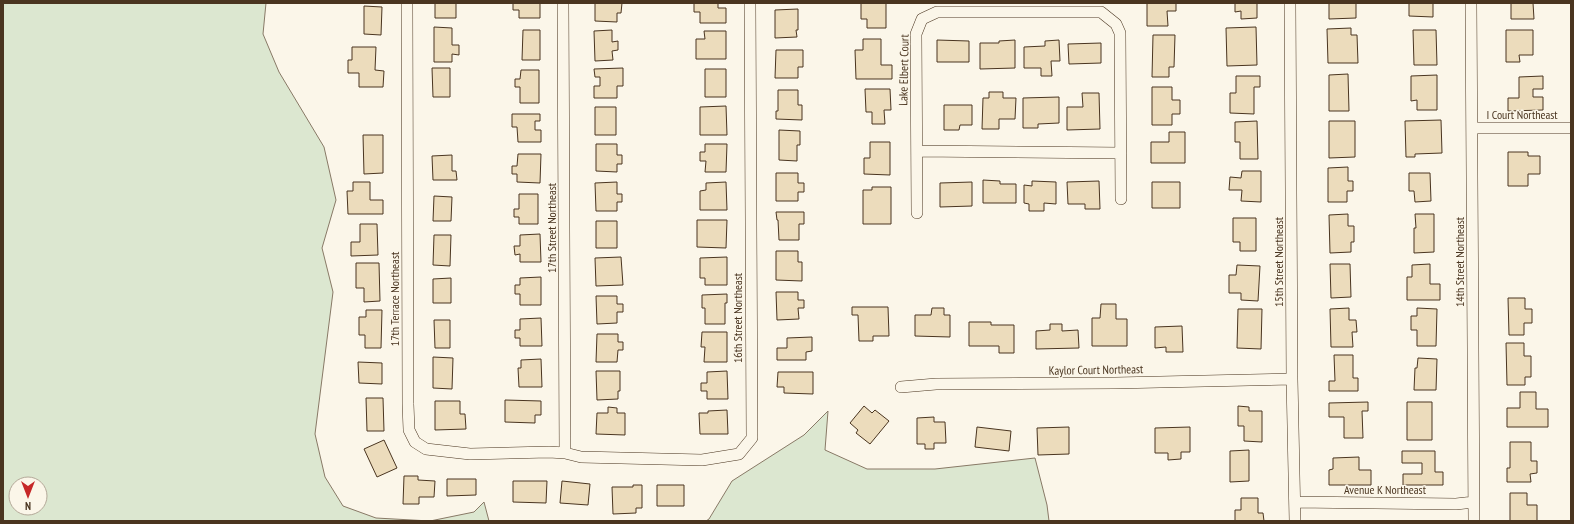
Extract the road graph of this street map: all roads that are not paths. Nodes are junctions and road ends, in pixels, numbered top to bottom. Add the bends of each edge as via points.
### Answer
1 (407, 3) edge
2 (563, 3) edge
3 (750, 3) edge
4 (1290, 3) edge
5 (1471, 3) edge
6 (1021, 7) edge
7 (1472, 128) junction
8 (1571, 128) edge
9 (918, 151) junction
10 (1120, 153) junction
11 (1120, 199) dead end
12 (917, 213) dead end
13 (1292, 379) junction
14 (901, 386) dead end
15 (565, 453) junction
16 (1295, 502) junction
17 (1474, 502) junction
18 (1295, 521) edge
19 (1474, 521) edge

1 - 15 street, 17th Terrace Northeast via 409,430 415,442 426,449 470,454
2 - 15 street, 17th Street Northeast
3 - 15 street, 16th Street Northeast via 752,438 739,454 702,460 581,457
4 - 13 street, 15th Street Northeast
5 - 7 street, 14th Street Northeast
6 - 9 street, Lake Elbert Court via 937,12 922,19 916,34
6 - 10 street, Lake Elbert Court via 1101,12 1116,24 1120,33
7 - 8 street, I Court Northeast
7 - 17 street, 14th Street Northeast
9 - 10 street
9 - 12 street, Lake Elbert Court
10 - 11 street, Lake Elbert Court
13 - 14 street, Kaylor Court Northeast
13 - 16 street, 15th Street Northeast
16 - 17 street, Avenue K Northeast
16 - 18 street, 15th Street Northeast
17 - 19 street, 14th Street Northeast

